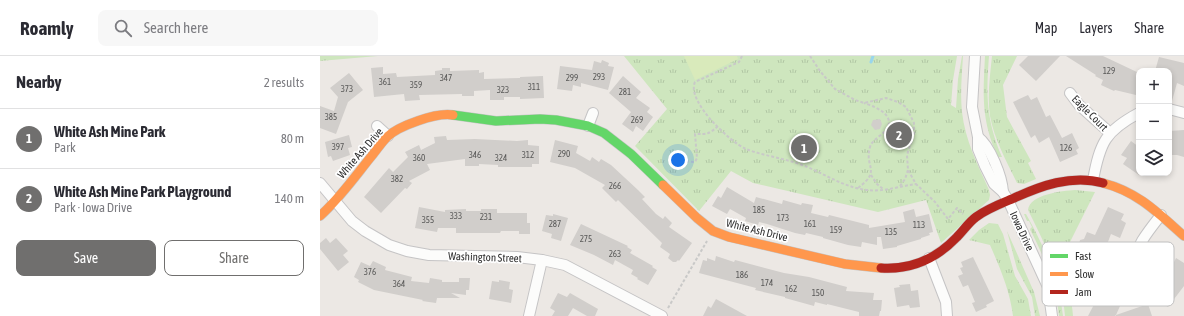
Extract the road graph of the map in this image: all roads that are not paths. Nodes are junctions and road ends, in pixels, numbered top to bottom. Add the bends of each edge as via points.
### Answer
1 (975, 56) edge
2 (1070, 93) dead end
3 (1172, 110) edge
4 (593, 113) dead end
5 (1184, 113) edge
6 (1136, 115) edge
7 (377, 126) dead end
8 (588, 126) junction
9 (1110, 133) junction
10 (388, 136) junction
11 (1093, 180) junction
12 (320, 183) edge
13 (1005, 196) junction
14 (335, 202) junction
15 (1161, 215) junction
16 (320, 216) edge
17 (1184, 236) edge
18 (1140, 242) edge
19 (929, 258) junction
20 (542, 260) junction
21 (1042, 274) edge
22 (1051, 306) edge
23 (664, 314) edge
24 (529, 316) edge
25 (947, 316) edge
26 (1052, 316) edge

1 - 13 street, Iowa Drive via 972,107 978,137 990,152
2 - 9 street, Eagle Court via 1079,105
3 - 5 street
4 - 8 street
6 - 9 street via 1122,122
7 - 10 street
8 - 10 street, White Ash Drive via 556,120 496,121 448,114 426,118
8 - 19 street, White Ash Drive via 604,133 631,154 713,231 729,237 872,268 888,269 912,265
9 - 11 street via 1098,155
10 - 14 street, White Ash Drive
11 - 13 street, White Ash Drive via 1057,181
11 - 15 street, White Ash Drive via 1128,192
12 - 14 street, Washington Street
13 - 19 street, White Ash Drive via 977,217 953,242
13 - 21 street, Iowa Drive
14 - 16 street, White Ash Drive
14 - 20 street, Washington Street via 365,231 389,245 407,251 429,256 517,257
15 - 17 street, White Ash Drive
15 - 18 street
19 - 25 street via 946,302
20 - 23 street, Washington Street via 565,266
20 - 24 street
22 - 26 street, Iowa Drive

